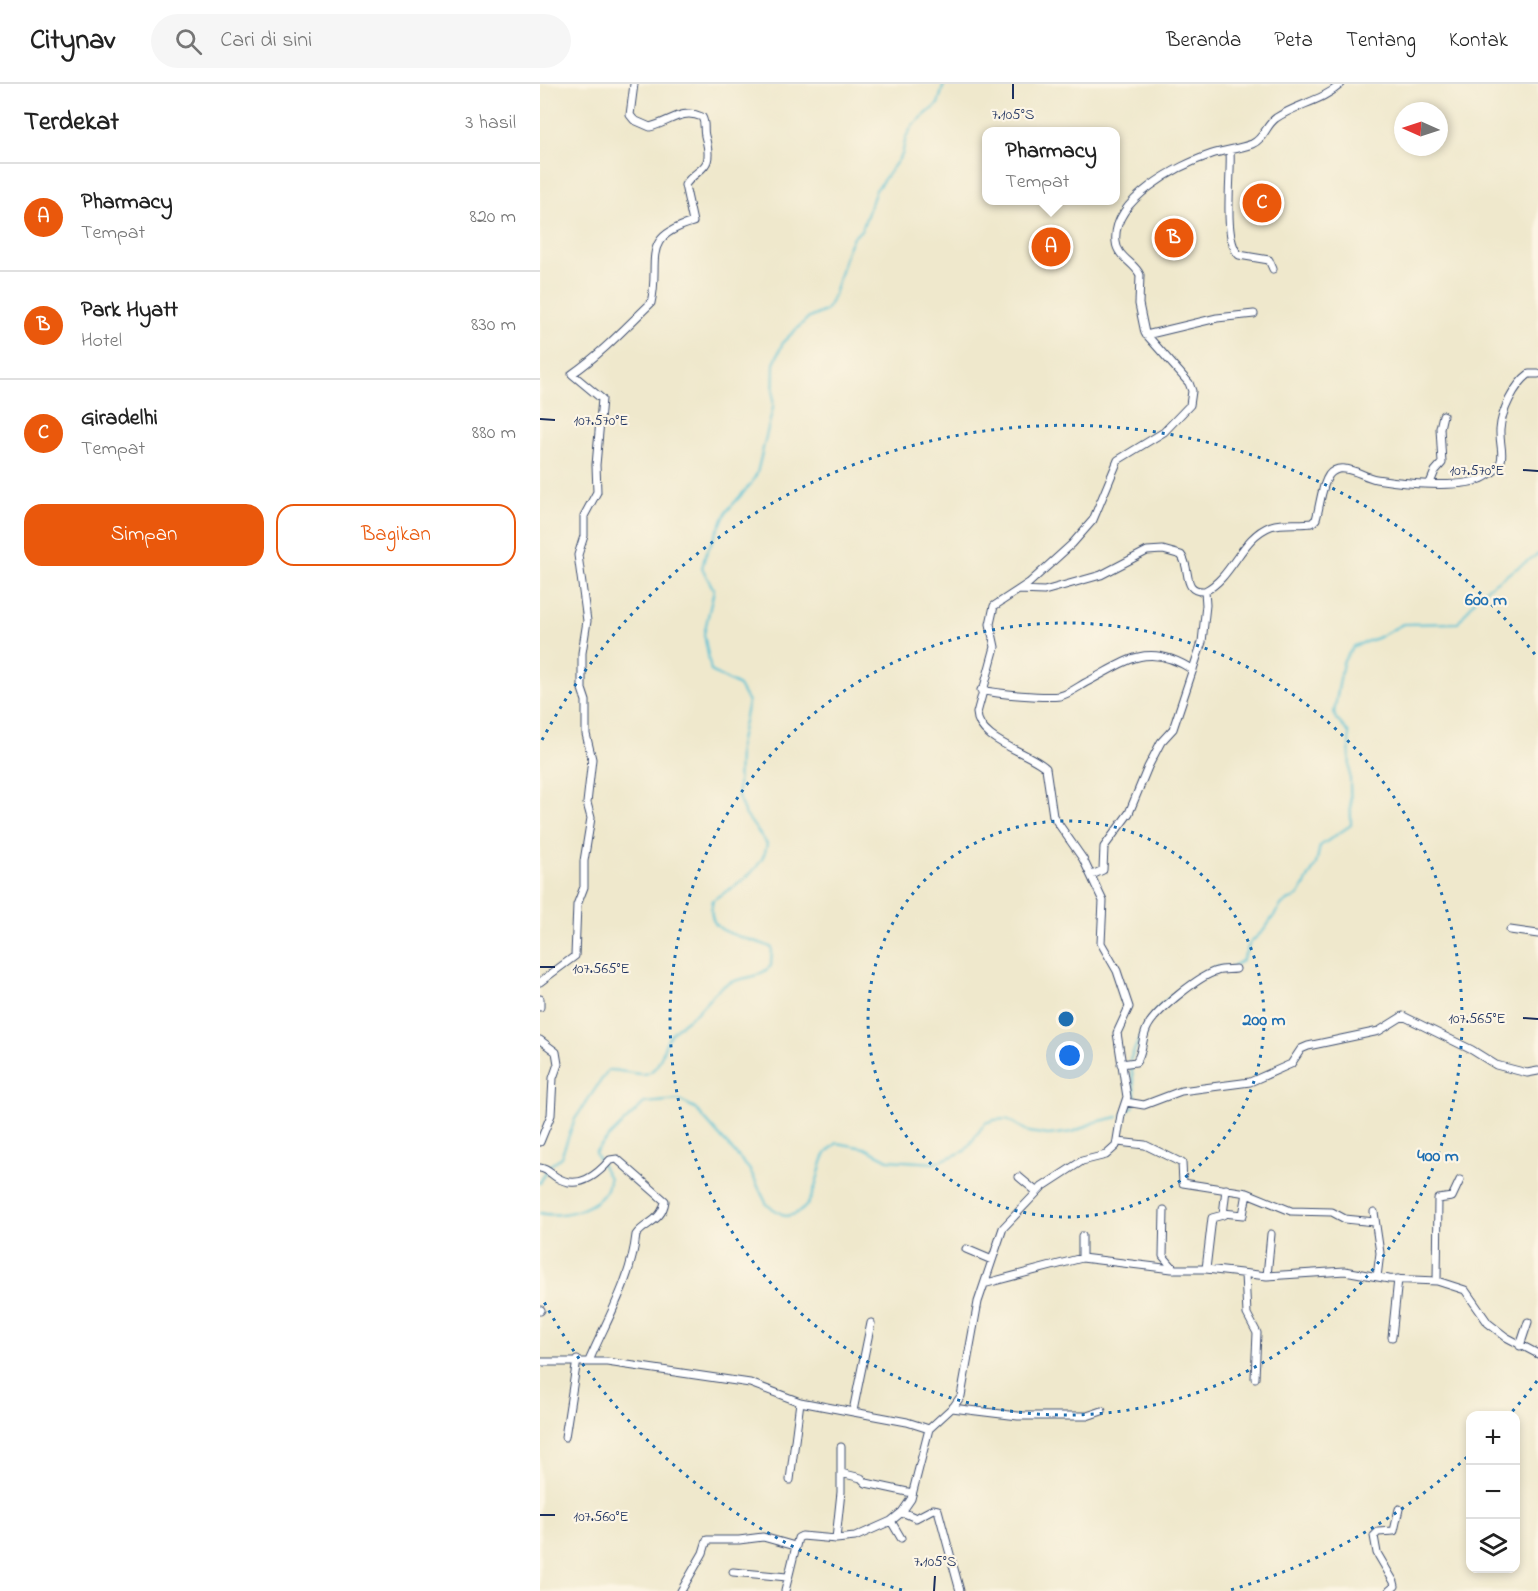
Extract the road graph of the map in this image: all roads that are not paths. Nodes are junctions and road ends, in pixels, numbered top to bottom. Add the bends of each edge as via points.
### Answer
1 (634, 84) edge
2 (1341, 84) edge
3 (1230, 151) junction
4 (1273, 269) dead end
5 (1254, 314) dead end
6 (1146, 335) junction
7 (1538, 374) edge
8 (1443, 415) dead end
9 (1430, 483) junction
10 (1019, 590) junction
11 (1205, 591) junction
12 (1193, 670) junction
13 (981, 690) junction
14 (1092, 875) junction
15 (1510, 930) dead end
16 (1538, 934) edge
17 (1236, 969) dead end
18 (540, 982) edge
19 (540, 999) edge
20 (540, 1007) edge
21 (540, 1040) edge
22 (1127, 1064) junction
23 (1538, 1071) edge
24 (1128, 1103) junction
25 (1118, 1142) junction
26 (540, 1143) edge
27 (543, 1168) edge
28 (1019, 1177) dead end
29 (1460, 1180) dead end
30 (1226, 1189) junction
31 (1036, 1192) junction
32 (1247, 1193) junction
33 (1164, 1210) dead end
34 (1374, 1212) dead end
35 (1223, 1213) junction
36 (1375, 1222) junction
37 (1271, 1234) dead end
38 (1082, 1236) dead end
39 (966, 1249) dead end
40 (1082, 1258) junction
41 (992, 1260) junction
42 (1174, 1269) junction
43 (1206, 1269) junction
44 (1245, 1274) junction
45 (1267, 1276) junction
46 (1377, 1277) junction
47 (1398, 1279) junction
48 (1437, 1281) junction
49 (987, 1283) junction
50 (1528, 1322) dead end
51 (872, 1323) dead end
52 (1392, 1337) dead end
53 (1520, 1346) junction
54 (1538, 1354) edge
55 (577, 1360) junction
56 (589, 1361) junction
57 (540, 1362) edge
58 (1255, 1378) dead end
59 (800, 1402) junction
60 (952, 1408) junction
61 (853, 1411) junction
62 (1102, 1412) dead end
63 (929, 1429) junction
64 (565, 1437) dead end
65 (841, 1447) dead end
66 (842, 1473) junction
67 (790, 1480) dead end
68 (912, 1493) junction
69 (1399, 1509) dead end
70 (902, 1512) junction
71 (891, 1521) junction
72 (901, 1538) dead end
73 (836, 1539) junction
74 (795, 1546) junction
75 (734, 1572) dead end
76 (787, 1577) junction
77 (681, 1591) edge
78 (785, 1591) edge
79 (960, 1591) edge
80 (1389, 1591) edge

1 - 18 street via 630,115 634,120 650,127 691,112 704,120 708,154 705,167 685,185 693,222 675,227 657,245 651,303 622,334 572,374 602,399 597,492 584,516 584,536 578,555 587,621 582,689 592,759 587,803 591,818 575,956
2 - 3 street via 1329,95 1275,119 1255,143
3 - 4 street via 1229,220 1233,244 1239,255 1269,260
3 - 6 street via 1212,154 1155,182 1137,195 1119,225 1116,243 1120,253 1139,272 1138,304
5 - 6 street via 1217,318
6 - 10 street via 1189,383 1190,405 1164,432 1118,460 1093,520 1072,544
7 - 9 street via 1529,374 1513,394 1500,426 1503,456 1491,473 1466,483
8 - 9 street via 1442,463
9 - 11 street via 1375,479 1336,470 1329,475 1312,523 1263,529 1223,578
10 - 11 street via 1044,591 1101,575 1147,551 1163,550 1181,555 1190,587
10 - 13 street via 1000,601 991,612 995,647
11 - 12 street via 1202,642
12 - 13 street via 1164,658 1136,656 1062,695 1008,695
12 - 14 street via 1172,732 1161,742 1129,813 1104,847 1103,870
13 - 14 street via 978,723 988,734 1046,768 1053,816
14 - 22 street via 1103,900 1101,943 1117,970 1129,1007 1117,1033
15 - 16 street
17 - 22 street via 1206,975 1164,1007 1146,1029 1141,1053
19 - 20 street
21 - 26 street via 556,1052 558,1064 553,1078 551,1115
22 - 24 street
23 - 24 street via 1527,1073 1496,1065 1403,1016 1379,1031 1301,1049 1292,1064 1250,1082 1181,1091 1144,1105
24 - 25 street via 1121,1115
25 - 30 street via 1145,1145 1182,1163 1181,1182
25 - 31 street via 1106,1155 1082,1161
27 - 56 street via 561,1180 589,1180 610,1160 617,1159 665,1201 652,1224 636,1235 628,1275
28 - 31 street
29 - 48 street via 1452,1197 1438,1199
30 - 32 street
30 - 35 street
31 - 41 street via 1008,1220
32 - 35 street via 1243,1215
32 - 36 street via 1291,1211 1332,1212 1345,1219
33 - 42 street via 1163,1256
34 - 36 street
35 - 43 street via 1212,1218
36 - 46 street via 1380,1253
37 - 45 street
38 - 40 street
39 - 41 street
40 - 42 street
40 - 49 street
41 - 49 street
42 - 43 street
43 - 44 street
44 - 45 street
44 - 58 street via 1247,1314 1257,1333
45 - 46 street via 1327,1270
46 - 47 street
47 - 48 street
47 - 52 street
48 - 53 street via 1465,1290 1488,1323
49 - 60 street via 974,1321 961,1396
50 - 53 street
51 - 61 street
53 - 54 street
55 - 56 street
55 - 57 street
55 - 64 street
56 - 59 street via 750,1383
59 - 61 street
59 - 67 street
60 - 62 street via 1018,1416 1087,1416
60 - 63 street
61 - 63 street
63 - 68 street
65 - 66 street
66 - 68 street via 866,1483
66 - 73 street
68 - 70 street
69 - 80 street via 1394,1532 1378,1532 1374,1536 1379,1557 1394,1582
70 - 71 street
70 - 79 street via 916,1518 938,1510
71 - 72 street
71 - 73 street via 867,1533
73 - 74 street via 802,1536
74 - 76 street
74 - 77 street via 763,1537 707,1540
75 - 76 street
76 - 78 street

